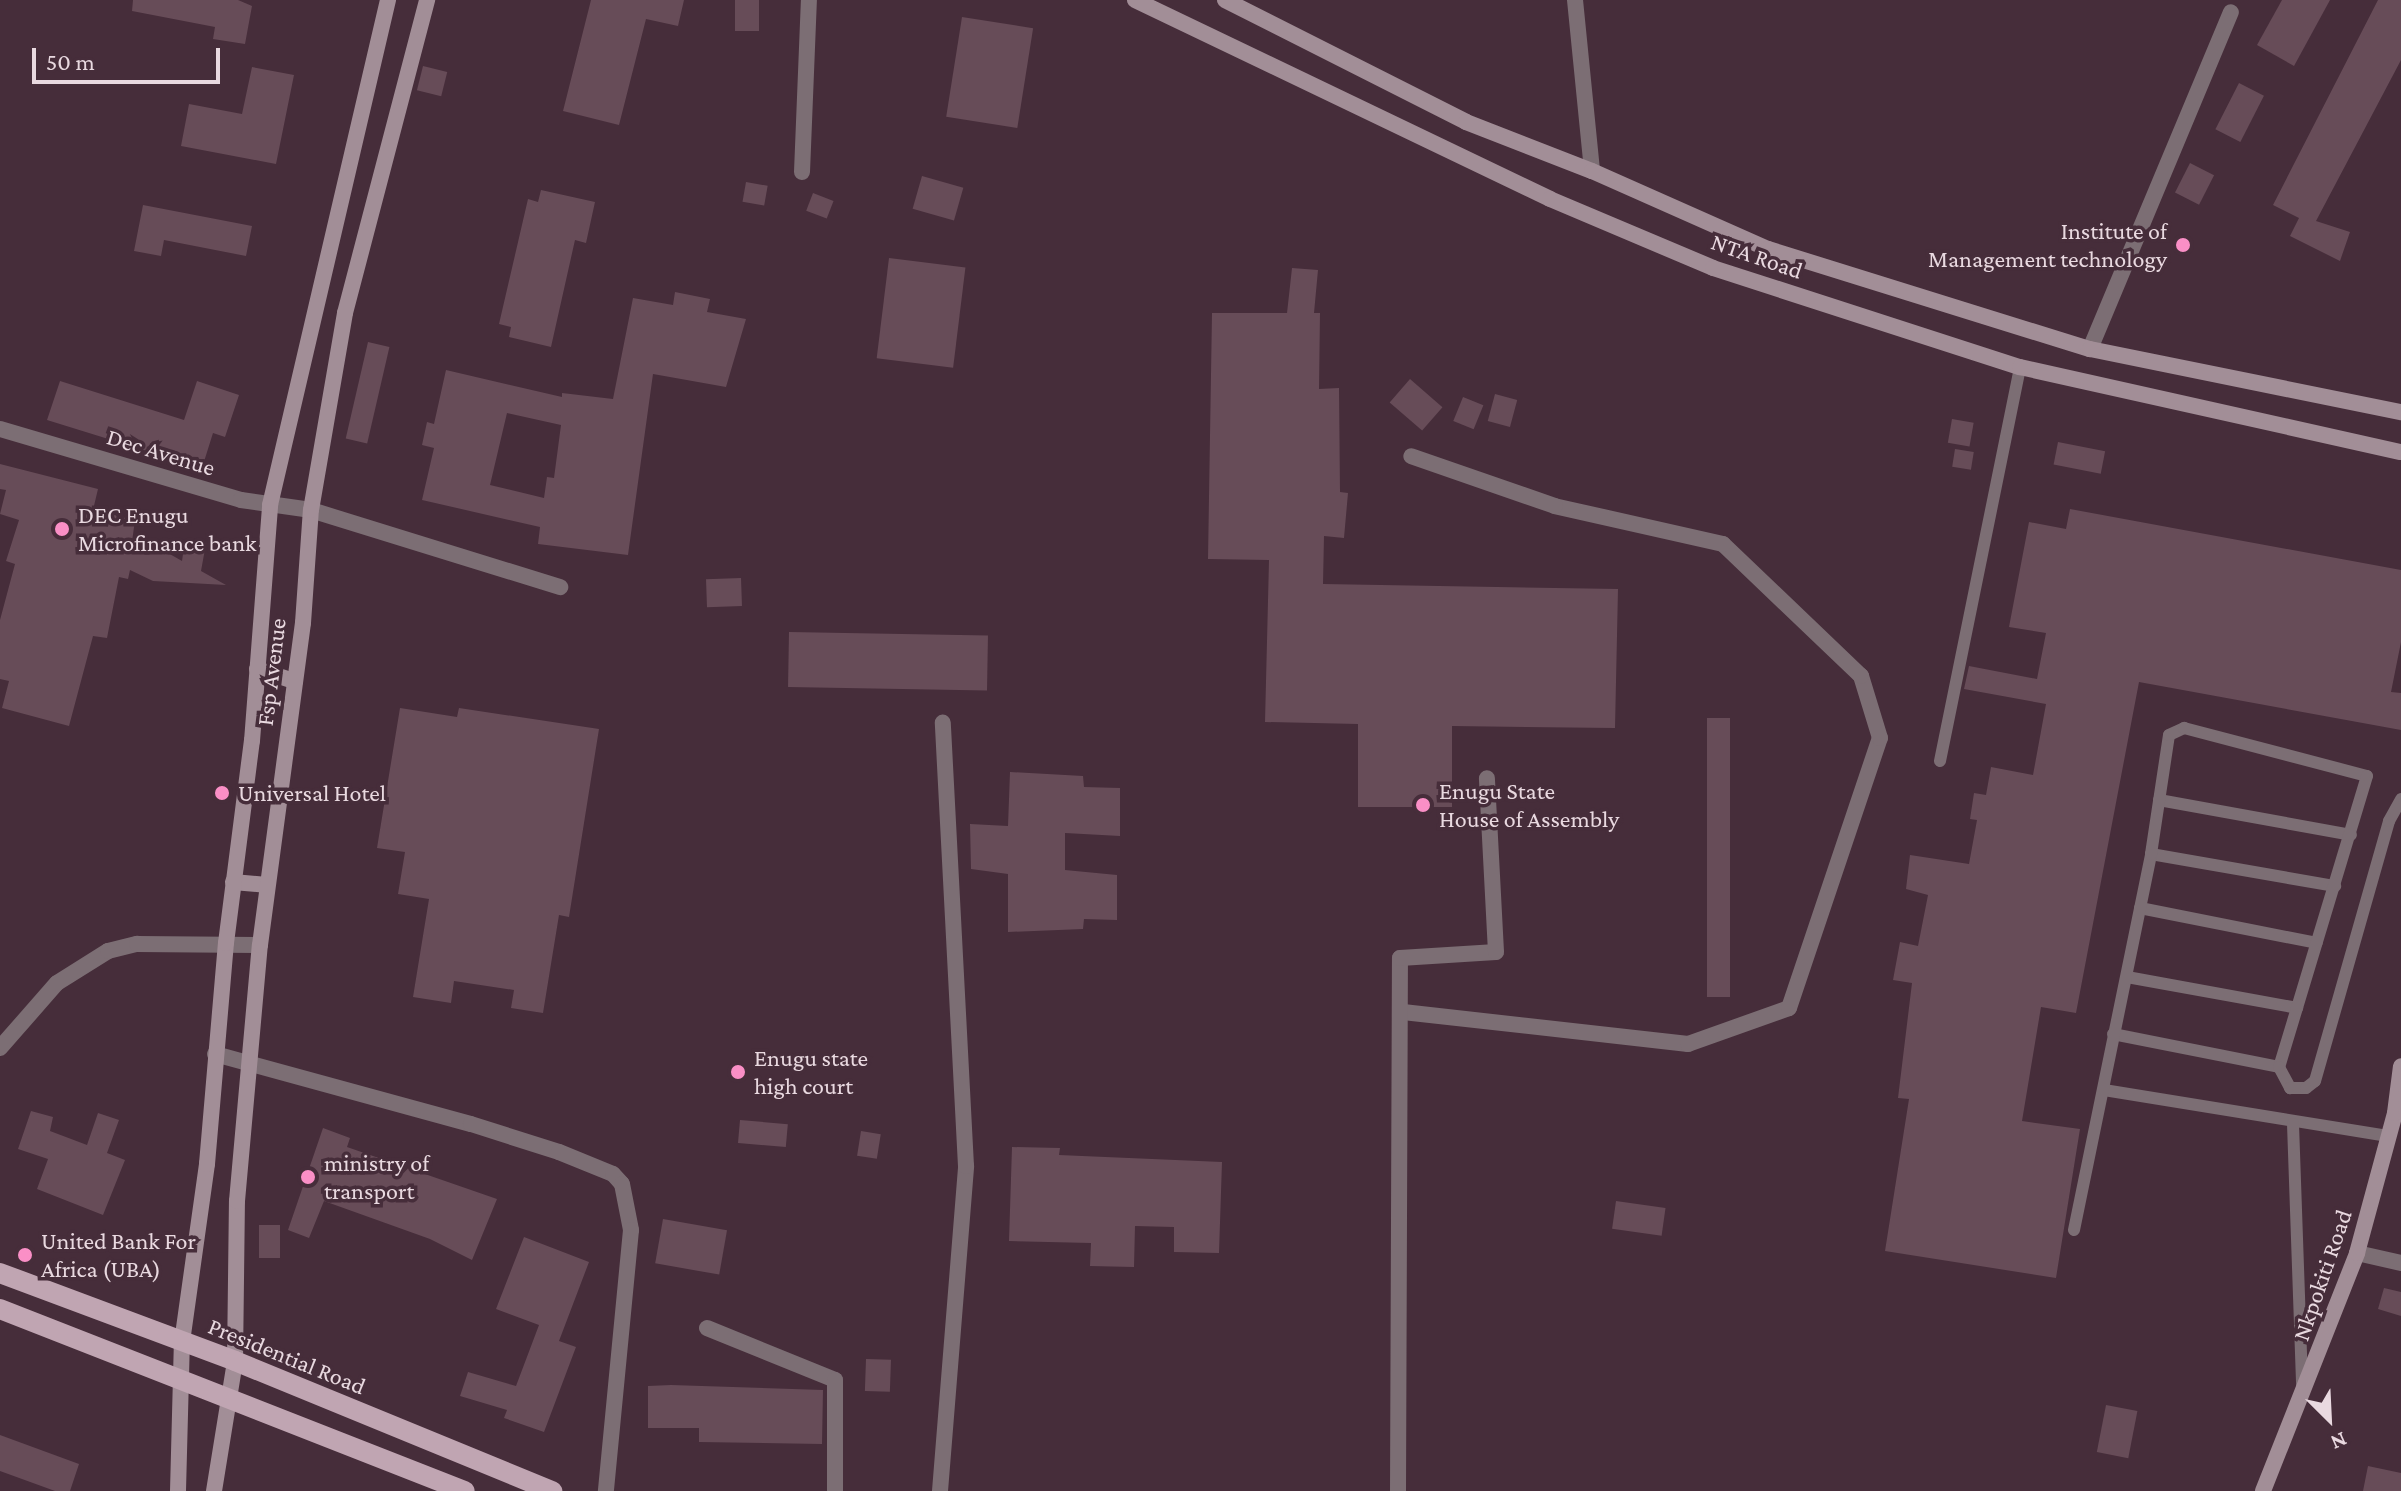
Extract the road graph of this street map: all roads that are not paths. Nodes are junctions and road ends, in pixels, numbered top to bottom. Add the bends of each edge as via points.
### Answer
1 (388, 0) edge
2 (427, 0) edge
3 (809, 0) edge
4 (1135, 0) edge
5 (1225, 0) edge
6 (1575, 0) edge
7 (2231, 12) dead end
8 (1592, 171) junction
9 (802, 172) dead end
10 (2090, 349) junction
11 (2020, 367) junction
12 (2401, 412) edge
13 (0, 429) edge
14 (2401, 452) edge
15 (1411, 456) dead end
16 (270, 505) junction
17 (311, 510) junction
18 (560, 587) dead end
19 (257, 669) junction
20 (295, 681) junction
21 (943, 723) dead end
22 (1940, 761) dead end
23 (1487, 778) dead end
24 (2401, 799) edge
25 (2159, 800) junction
26 (2351, 835) junction
27 (2151, 854) junction
28 (233, 882) junction
29 (267, 885) junction
30 (2335, 886) junction
31 (2140, 908) junction
32 (226, 943) junction
33 (2317, 943) junction
34 (260, 945) junction
35 (2127, 977) junction
36 (2297, 1008) junction
37 (1403, 1012) junction
38 (2113, 1034) junction
39 (0, 1048) edge
40 (215, 1054) junction
41 (250, 1064) junction
42 (2401, 1066) edge
43 (2279, 1067) junction
44 (2104, 1090) junction
45 (2293, 1124) junction
46 (2389, 1136) junction
47 (2074, 1230) dead end
48 (2357, 1253) junction
49 (2401, 1263) edge
50 (0, 1273) edge
51 (0, 1309) edge
52 (707, 1328) dead end
53 (182, 1342) junction
54 (235, 1361) junction
55 (179, 1379) junction
56 (225, 1397) junction
57 (2302, 1398) junction
58 (178, 1491) edge
59 (214, 1491) edge
60 (465, 1491) edge
61 (552, 1491) edge
62 (606, 1491) edge
63 (835, 1491) edge
64 (940, 1491) edge
65 (1398, 1491) edge
66 (2263, 1491) edge

1 - 16 main road, Fsp Avenue
2 - 17 main road, Fsp Avenue via 345,313
3 - 9 street
4 - 11 main road, NTA Road via 1550,199 1700,262
5 - 8 main road, NTA Road via 1466,122
6 - 8 street
7 - 10 street
8 - 10 main road, NTA Road via 1768,249
10 - 12 main road, NTA Road
11 - 14 main road, NTA Road
11 - 22 lane
13 - 16 street, Dec Avenue
15 - 37 street via 1555,506 1723,544 1861,676 1880,738 1789,1008 1688,1044
16 - 17 street, Dec Avenue
16 - 19 main road, Fsp Avenue
17 - 18 street, Dec Avenue
17 - 20 main road, Fsp Avenue
19 - 20 main road
19 - 28 main road, Fsp Avenue
20 - 29 main road, Fsp Avenue
21 - 64 street via 966,1166
23 - 37 street via 1496,952 1400,958
24 - 43 lane via 2389,821 2315,1081 2306,1088 2290,1088
25 - 26 lane
25 - 26 lane via 2169,735 2184,728 2364,771 2367,781
25 - 27 lane
26 - 30 lane
27 - 30 lane
27 - 31 lane
28 - 29 main road
28 - 32 main road, Fsp Avenue
29 - 34 main road, Fsp Avenue
30 - 33 lane
31 - 33 lane
31 - 35 lane
32 - 34 street
32 - 39 street via 137,944 108,951 57,983
32 - 40 main road, Fsp Avenue
33 - 36 lane
34 - 41 main road, Fsp Avenue
35 - 36 lane
35 - 38 lane
36 - 43 lane
37 - 65 street
38 - 43 lane
38 - 44 lane
40 - 41 street
40 - 53 main road, Fsp Avenue via 207,1164
41 - 54 main road, Fsp Avenue via 237,1201
41 - 62 street via 559,1152 613,1174 622,1184 631,1230
42 - 46 main road, Nkpokiti Road
44 - 45 lane
44 - 47 lane
45 - 46 lane
45 - 57 lane
46 - 48 main road, Nkpokiti Road
48 - 49 street
48 - 57 main road, Nkpokiti Road
50 - 53 main road, Presidential Road
51 - 55 main road
52 - 63 street via 835,1380
53 - 54 main road, Presidential Road
53 - 55 main road, Fsp Avenue
54 - 56 main road, Fsp Avenue
54 - 61 main road, Presidential Road
55 - 56 main road
55 - 58 main road, Fsp Avenue
56 - 59 main road, Fsp Avenue
56 - 60 main road
57 - 66 main road, Nkpokiti Road

